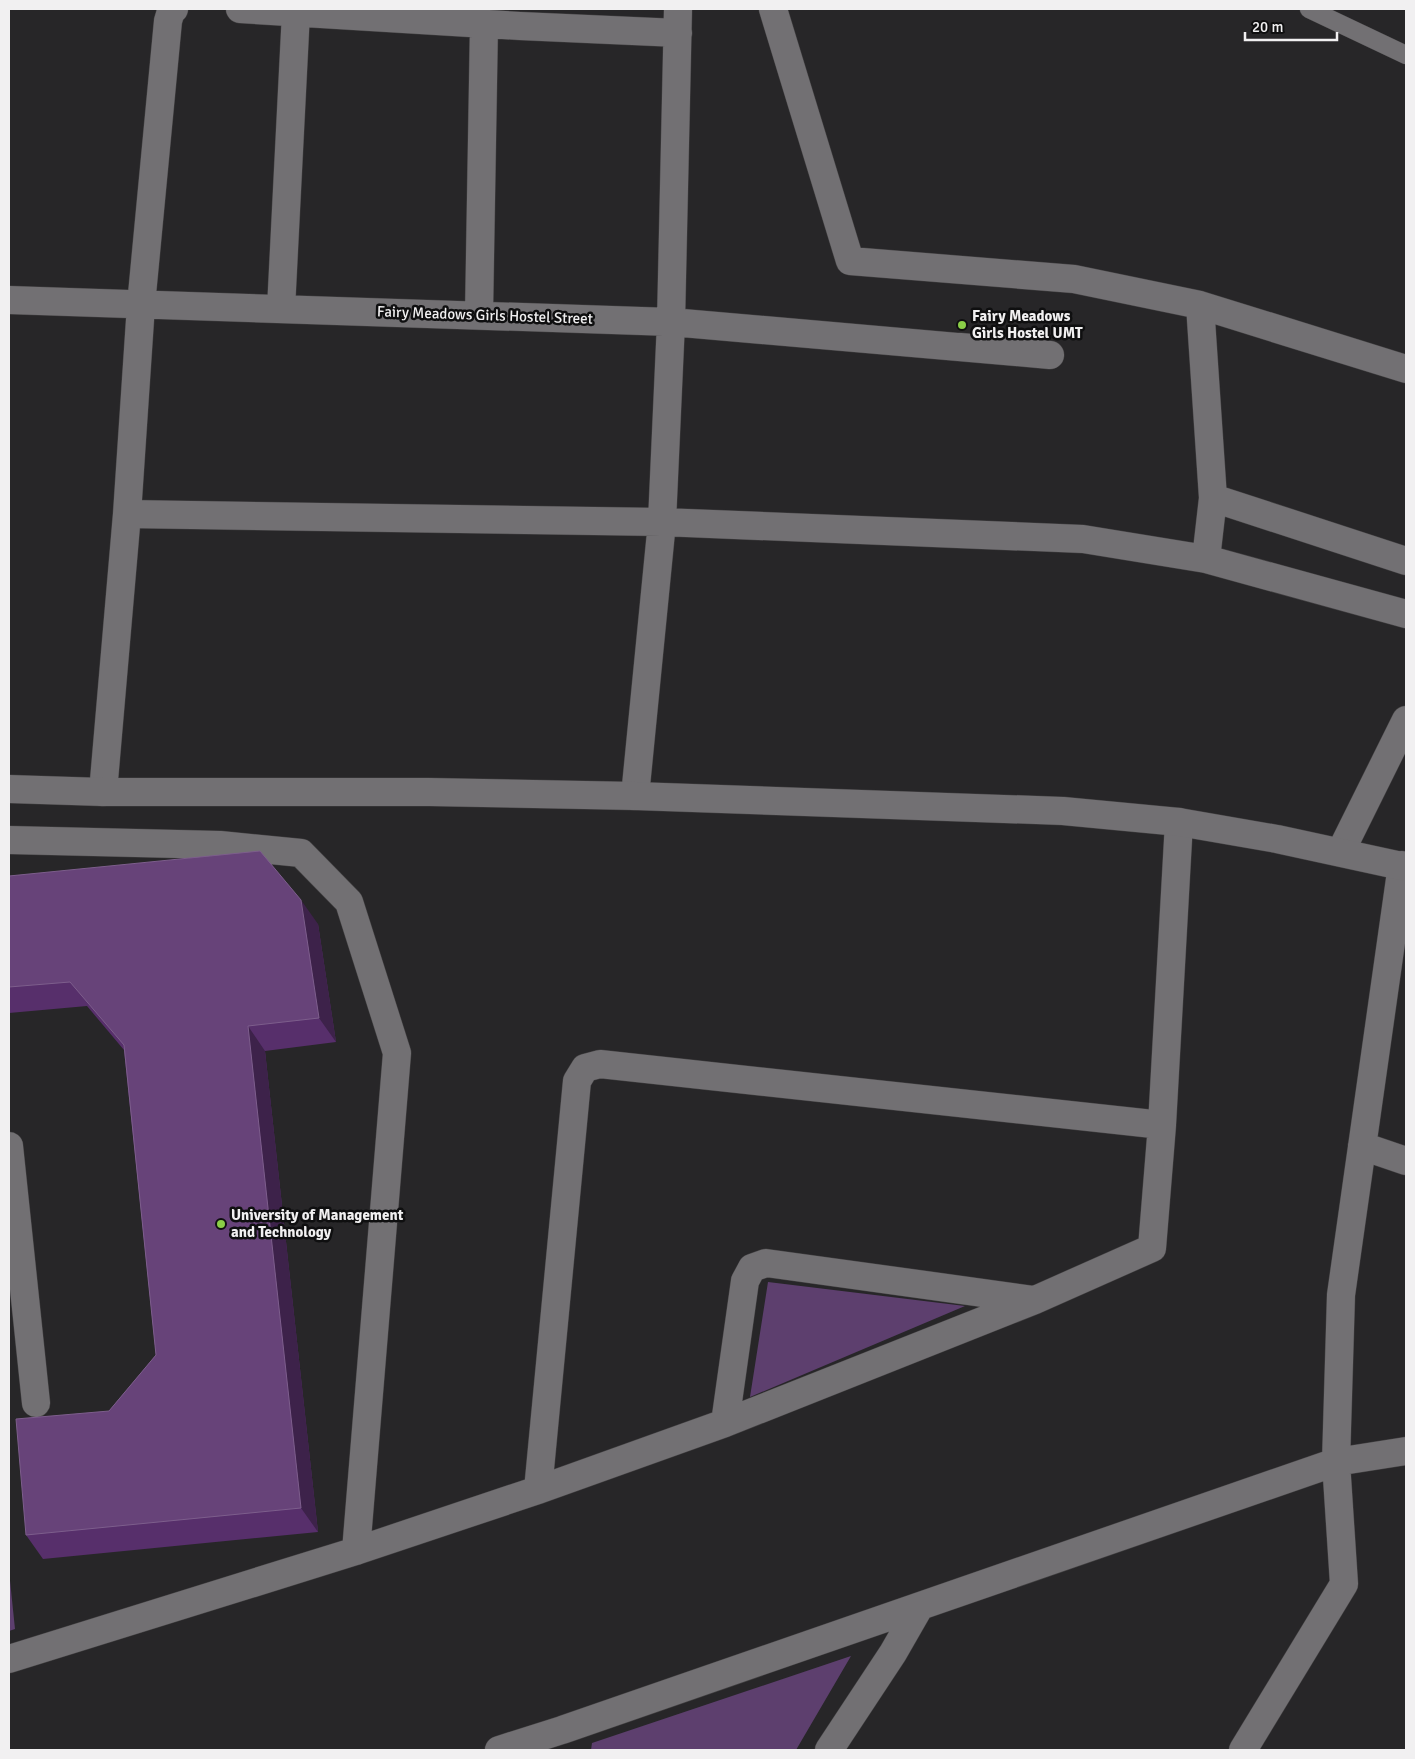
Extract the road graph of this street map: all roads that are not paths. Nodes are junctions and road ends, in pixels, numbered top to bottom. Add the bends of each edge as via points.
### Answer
1 (174, 9) edge
2 (240, 9) edge
3 (772, 9) edge
4 (1309, 9) edge
5 (296, 12) junction
6 (392, 14) edge
7 (520, 18) edge
8 (678, 21) edge
9 (484, 24) junction
10 (1406, 55) edge
11 (9, 300) edge
12 (141, 305) junction
13 (1200, 305) junction
14 (281, 309) junction
15 (479, 314) junction
16 (671, 322) junction
17 (960, 347) dead end
18 (1406, 370) edge
19 (1213, 498) junction
20 (127, 514) junction
21 (662, 522) junction
22 (1206, 559) junction
23 (1406, 561) edge
24 (1406, 614) edge
25 (1406, 720) edge
26 (9, 789) edge
27 (103, 792) junction
28 (635, 796) junction
29 (1179, 822) junction
30 (9, 840) edge
31 (1341, 851) junction
32 (1404, 866) edge
33 (1162, 1125) junction
34 (9, 1146) edge
35 (1362, 1146) junction
36 (1406, 1161) edge
37 (1035, 1300) junction
38 (36, 1403) dead end
39 (725, 1422) junction
40 (1406, 1451) edge
41 (1336, 1462) junction
42 (538, 1490) junction
43 (356, 1551) junction
44 (920, 1606) junction
45 (9, 1659) edge
46 (562, 1740) edge
47 (499, 1750) edge
48 (829, 1750) edge
49 (1243, 1750) edge

1 - 12 street via 168,21
2 - 5 street
3 - 13 street via 850,261 1074,279
4 - 10 lane
5 - 6 street
5 - 14 street
6 - 9 street
7 - 8 street
7 - 9 street
8 - 16 street
9 - 15 street
11 - 12 street, Fairy Meadows Girls Hostel Street
12 - 14 street, Fairy Meadows Girls Hostel Street
12 - 20 street
13 - 18 street
13 - 19 street
14 - 15 street, Fairy Meadows Girls Hostel Street
15 - 16 street, Fairy Meadows Girls Hostel Street
16 - 17 street, Fairy Meadows Girls Hostel Street
16 - 21 street
19 - 22 street
19 - 23 street
20 - 21 street
20 - 27 street
21 - 22 street via 1083,539
21 - 28 street
22 - 24 street
25 - 31 street
26 - 27 street
27 - 28 street
28 - 29 street via 1063,810
29 - 31 street
29 - 33 street
30 - 43 street via 220,845 301,854 349,902 397,1053
31 - 32 street
32 - 35 street
33 - 37 street via 1152,1248
33 - 42 street via 600,1064 585,1068 577,1081
34 - 38 street
35 - 36 street
35 - 41 street via 1341,1295
37 - 39 street
37 - 39 street via 766,1263 752,1268 745,1281
39 - 42 street
40 - 41 street
41 - 44 street
41 - 49 street via 1344,1584
42 - 43 street
43 - 45 street
44 - 46 street
44 - 48 street
46 - 47 street

